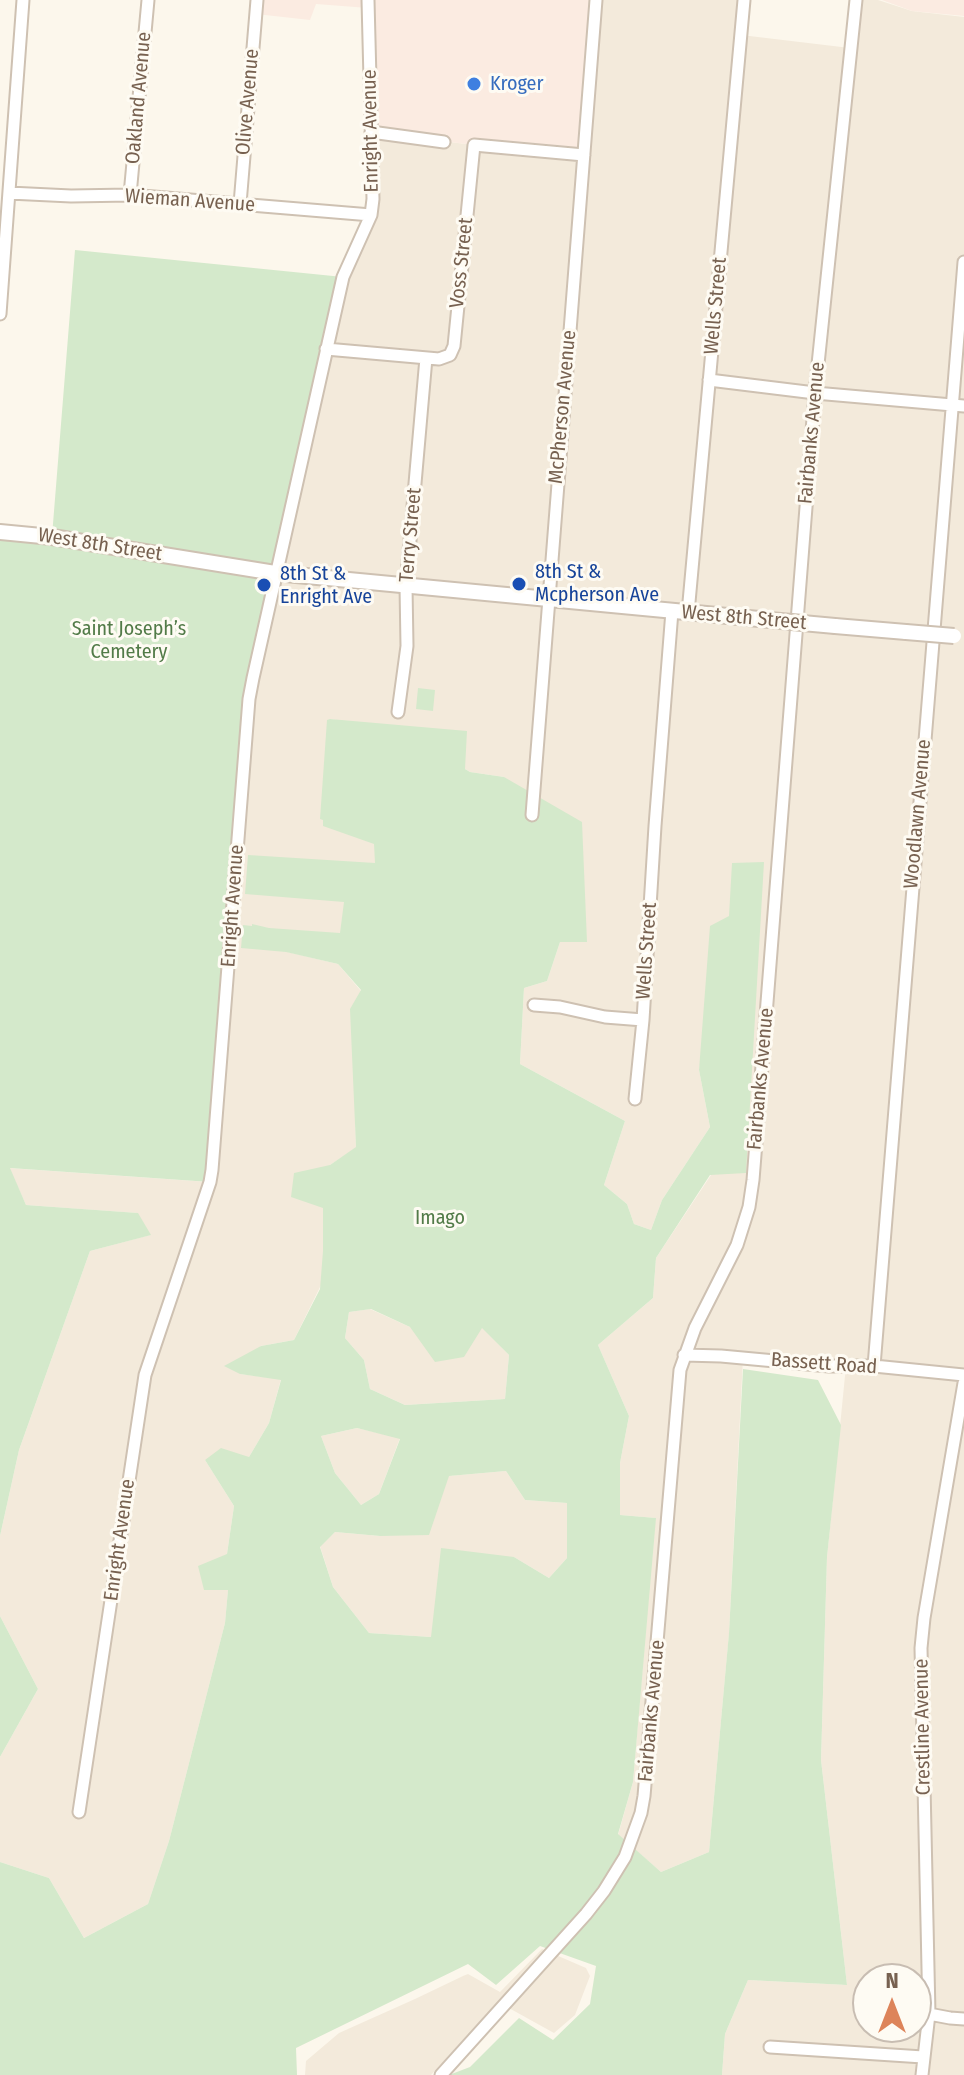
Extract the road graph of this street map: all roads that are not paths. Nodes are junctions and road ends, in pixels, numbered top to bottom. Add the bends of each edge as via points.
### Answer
1 (23, 0) edge
2 (148, 0) edge
3 (257, 0) edge
4 (368, 0) edge
5 (596, 0) edge
6 (744, 0) edge
7 (856, 0) edge
8 (371, 132) junction
9 (444, 142) dead end
10 (584, 155) junction
11 (9, 193) junction
12 (130, 195) junction
13 (240, 204) junction
14 (371, 215) junction
15 (964, 262) edge
16 (0, 314) edge
17 (326, 349) junction
18 (426, 358) junction
19 (709, 380) junction
20 (815, 393) junction
21 (958, 405) edge
22 (0, 532) edge
23 (275, 573) junction
24 (406, 586) junction
25 (547, 599) junction
26 (672, 611) junction
27 (688, 613) junction
28 (959, 636) edge
29 (398, 712) dead end
30 (532, 815) dead end
31 (534, 1005) dead end
32 (643, 1020) junction
33 (635, 1099) dead end
34 (684, 1355) junction
35 (874, 1366) junction
36 (964, 1375) edge
37 (964, 1383) edge
38 (79, 1812) dead end
39 (928, 1963) edge
40 (932, 2015) edge
41 (964, 2019) edge
42 (925, 2043) edge
43 (770, 2047) dead end
44 (923, 2057) junction
45 (441, 2075) edge
46 (922, 2075) edge

1 - 11 street
2 - 12 street, Oakland Avenue
3 - 13 street, Olive Avenue
4 - 8 street, Enright Avenue
5 - 10 street, McPherson Avenue
6 - 19 street, Wells Street
7 - 20 street, Fairbanks Avenue
8 - 9 street
8 - 14 street, Enright Avenue
10 - 18 street, Voss Street via 474,145 454,346 446,358
10 - 25 street, McPherson Avenue
11 - 12 street, Wieman Avenue
11 - 16 street
12 - 13 street, Wieman Avenue
13 - 14 street, Wieman Avenue
14 - 17 street, Enright Avenue via 343,277
15 - 21 street, Woodlawn Avenue
17 - 18 street
17 - 23 street, Enright Avenue
18 - 24 street, Terry Street
19 - 20 street
19 - 27 street, Wells Street
20 - 21 street
20 - 34 street, Fairbanks Avenue via 753,1180 737,1245
21 - 35 street, Woodlawn Avenue
22 - 23 street, West 8th Street
23 - 24 street, West 8th Street
23 - 38 street, Enright Avenue via 249,699 212,1170 145,1375
24 - 25 street, West 8th Street
24 - 29 street, Terry Street via 407,646
25 - 26 street, West 8th Street
25 - 30 street, McPherson Avenue
26 - 27 street, West 8th Street
26 - 32 street, Wells Street
27 - 28 street, West 8th Street, bridge
31 - 32 street
32 - 33 street, Wells Street
34 - 35 street, Bassett Road
34 - 45 street, Fairbanks Avenue via 644,1796 636,1829 616,1873 586,1914
35 - 36 street, Bassett Road
37 - 39 street, Crestline Avenue via 921,1648
40 - 41 street
42 - 44 street, Crestline Avenue
43 - 44 street
44 - 46 street, Crestline Avenue

